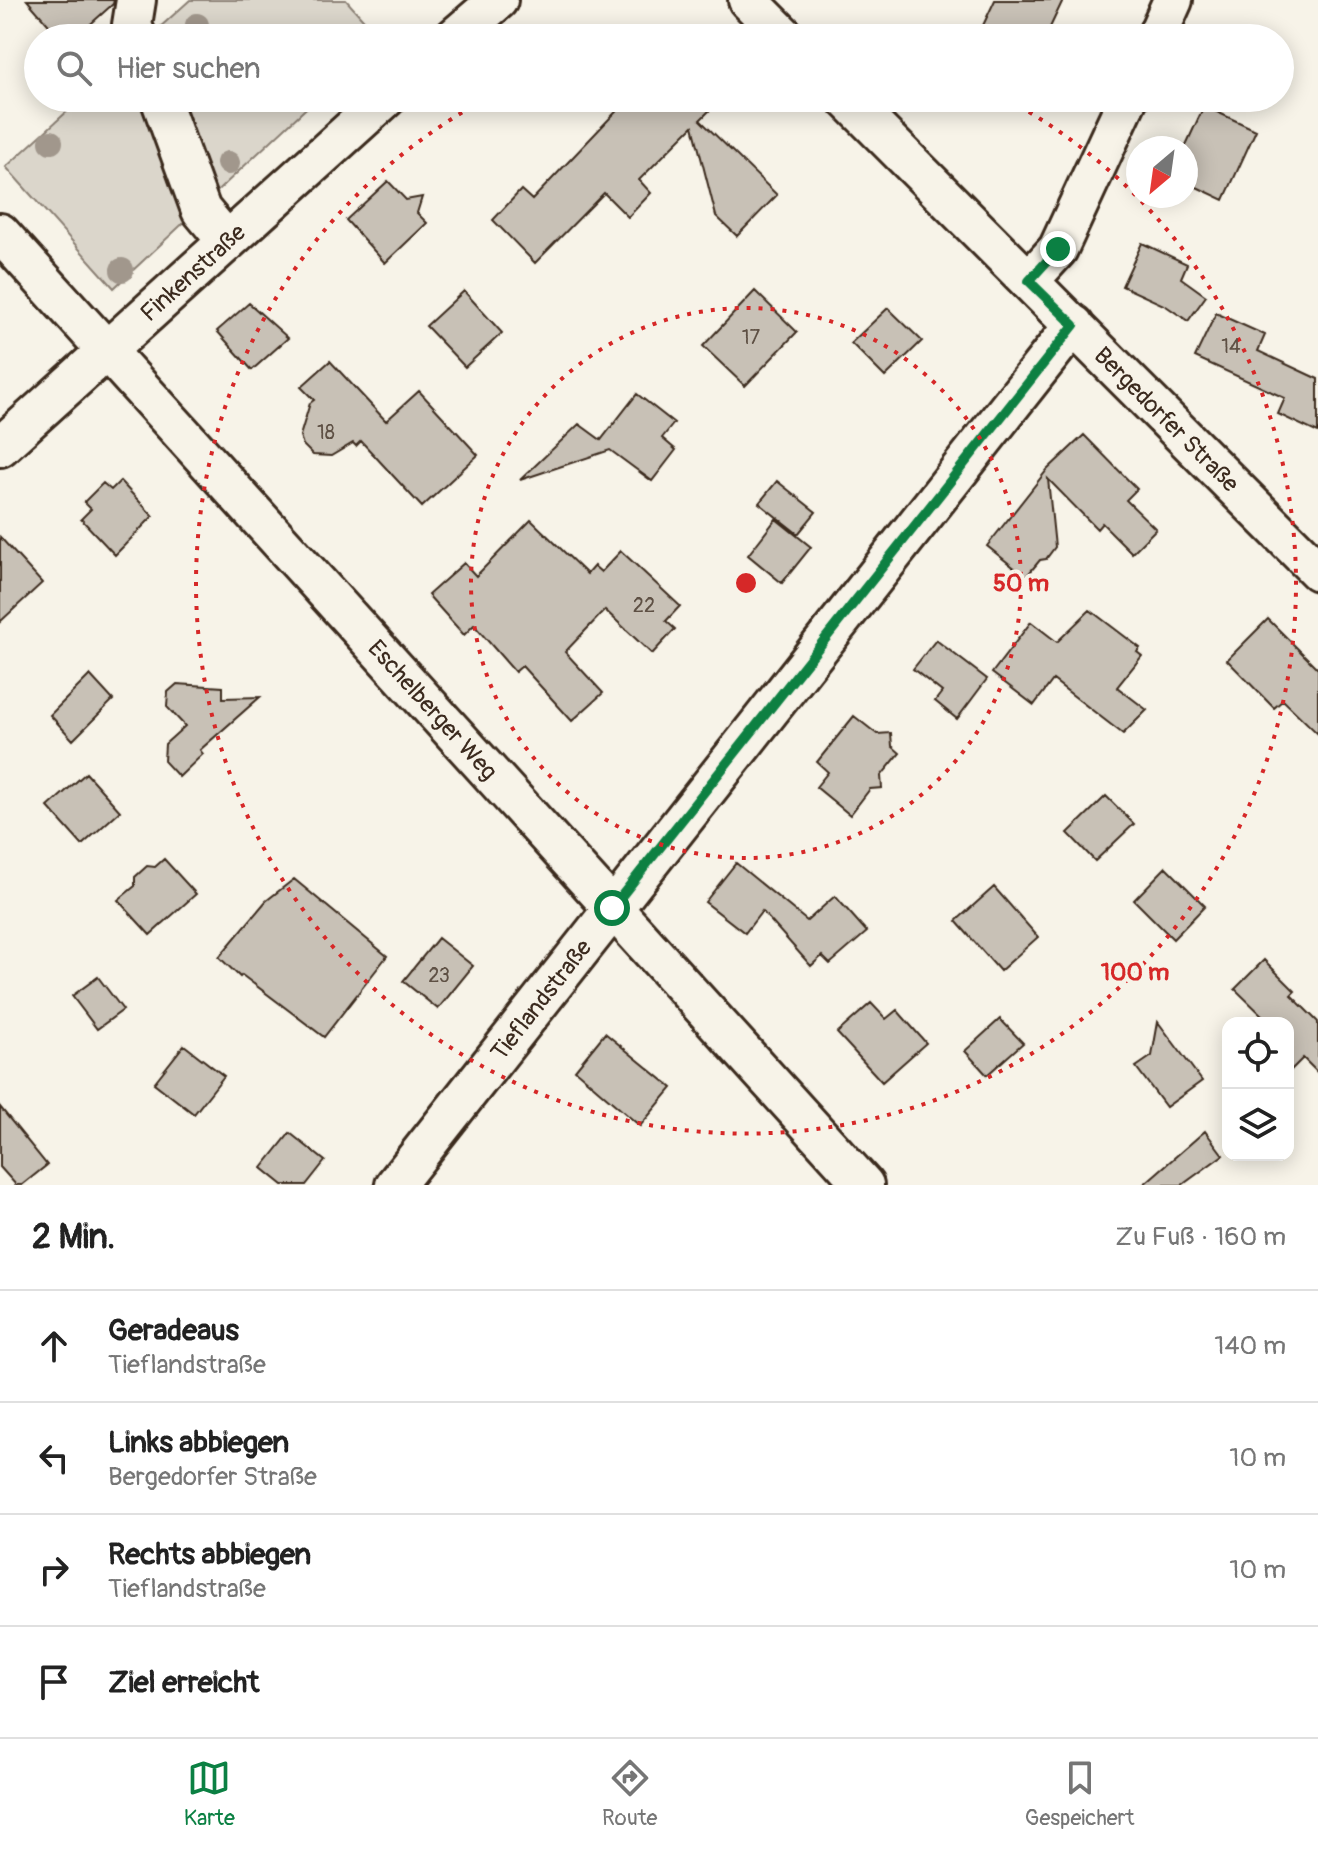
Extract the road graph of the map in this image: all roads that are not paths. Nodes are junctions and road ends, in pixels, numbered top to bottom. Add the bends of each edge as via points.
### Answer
1 (136, 0) edge
2 (498, 0) edge
3 (748, 0) edge
4 (1173, 0) edge
5 (132, 24) edge
6 (470, 24) edge
7 (772, 24) edge
8 (1162, 24) edge
9 (165, 112) edge
10 (370, 112) edge
11 (860, 112) edge
12 (1122, 112) edge
13 (0, 233) edge
14 (226, 240) junction
15 (1029, 281) junction
16 (1074, 325) junction
17 (107, 350) junction
18 (0, 447) edge
19 (1318, 571) edge
20 (612, 908) junction
21 (395, 1185) edge
22 (864, 1185) edge

1 - 5 street
2 - 6 street
3 - 7 street
4 - 8 street
9 - 14 street via 201,210
10 - 14 street, Finkenstraße
11 - 15 street, Bergedorfer Straße
12 - 15 street via 1058,249
13 - 17 street, Eschelberger Weg
14 - 17 street, Finkenstraße
15 - 16 street, Bergedorfer Straße
16 - 19 street, Bergedorfer Straße
16 - 20 street, Tieflandstraße
17 - 18 street, Finkenstraße
17 - 20 street, Eschelberger Weg
20 - 21 street, Tieflandstraße
20 - 22 street, Eschelberger Weg

